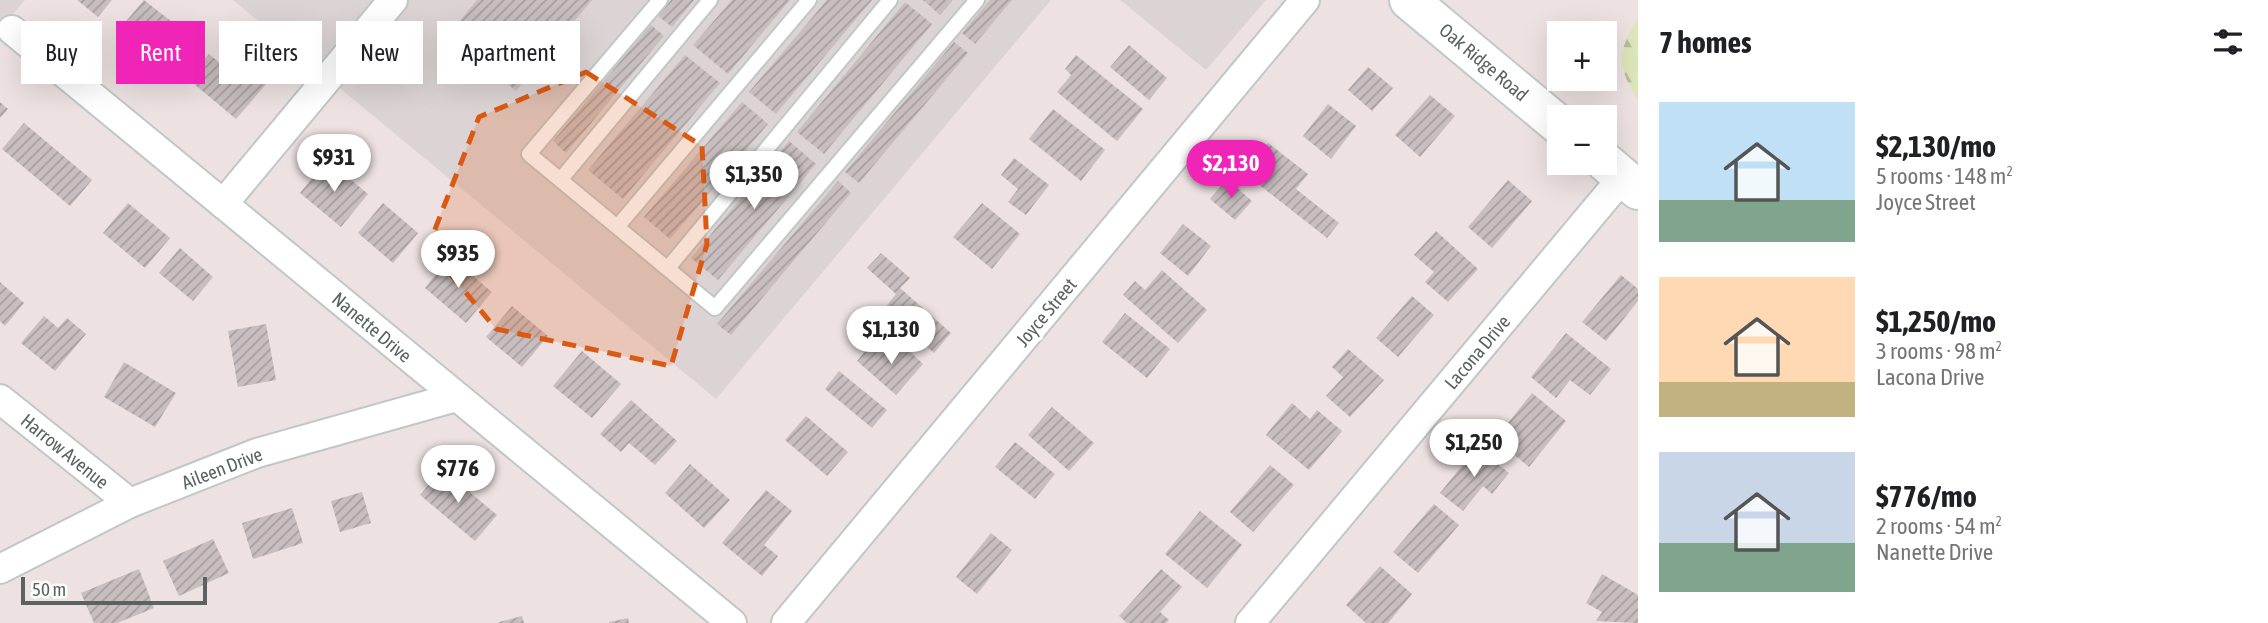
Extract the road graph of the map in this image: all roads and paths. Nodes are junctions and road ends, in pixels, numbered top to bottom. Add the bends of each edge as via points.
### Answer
1 (393, 0) edge
2 (660, 0) edge
3 (710, 0) edge
4 (809, 0) edge
5 (890, 0) edge
6 (977, 0) edge
7 (1306, 0) edge
8 (1409, 0) edge
9 (12, 30) dead end
10 (1547, 115) edge
11 (1622, 176) edge
12 (561, 179) junction
13 (223, 204) junction
14 (618, 226) junction
15 (667, 268) junction
16 (456, 397) junction
17 (0, 399) edge
18 (130, 503) junction
19 (0, 569) edge
20 (732, 623) edge
21 (786, 623) edge
22 (1250, 623) edge

1 - 13 street
2 - 12 lane via 529,154
3 - 12 lane
4 - 14 lane
5 - 15 lane
6 - 15 lane via 715,308
7 - 21 street, Joyce Street
8 - 10 main road, Oak Ridge Road
9 - 13 street, Nanette Drive
11 - 22 street, Lacona Drive
12 - 14 lane
13 - 16 street, Nanette Drive
14 - 15 lane
16 - 18 street, Aileen Drive via 257,453
16 - 20 street, Nanette Drive
17 - 18 street, Harrow Avenue
18 - 19 street, Aileen Drive

